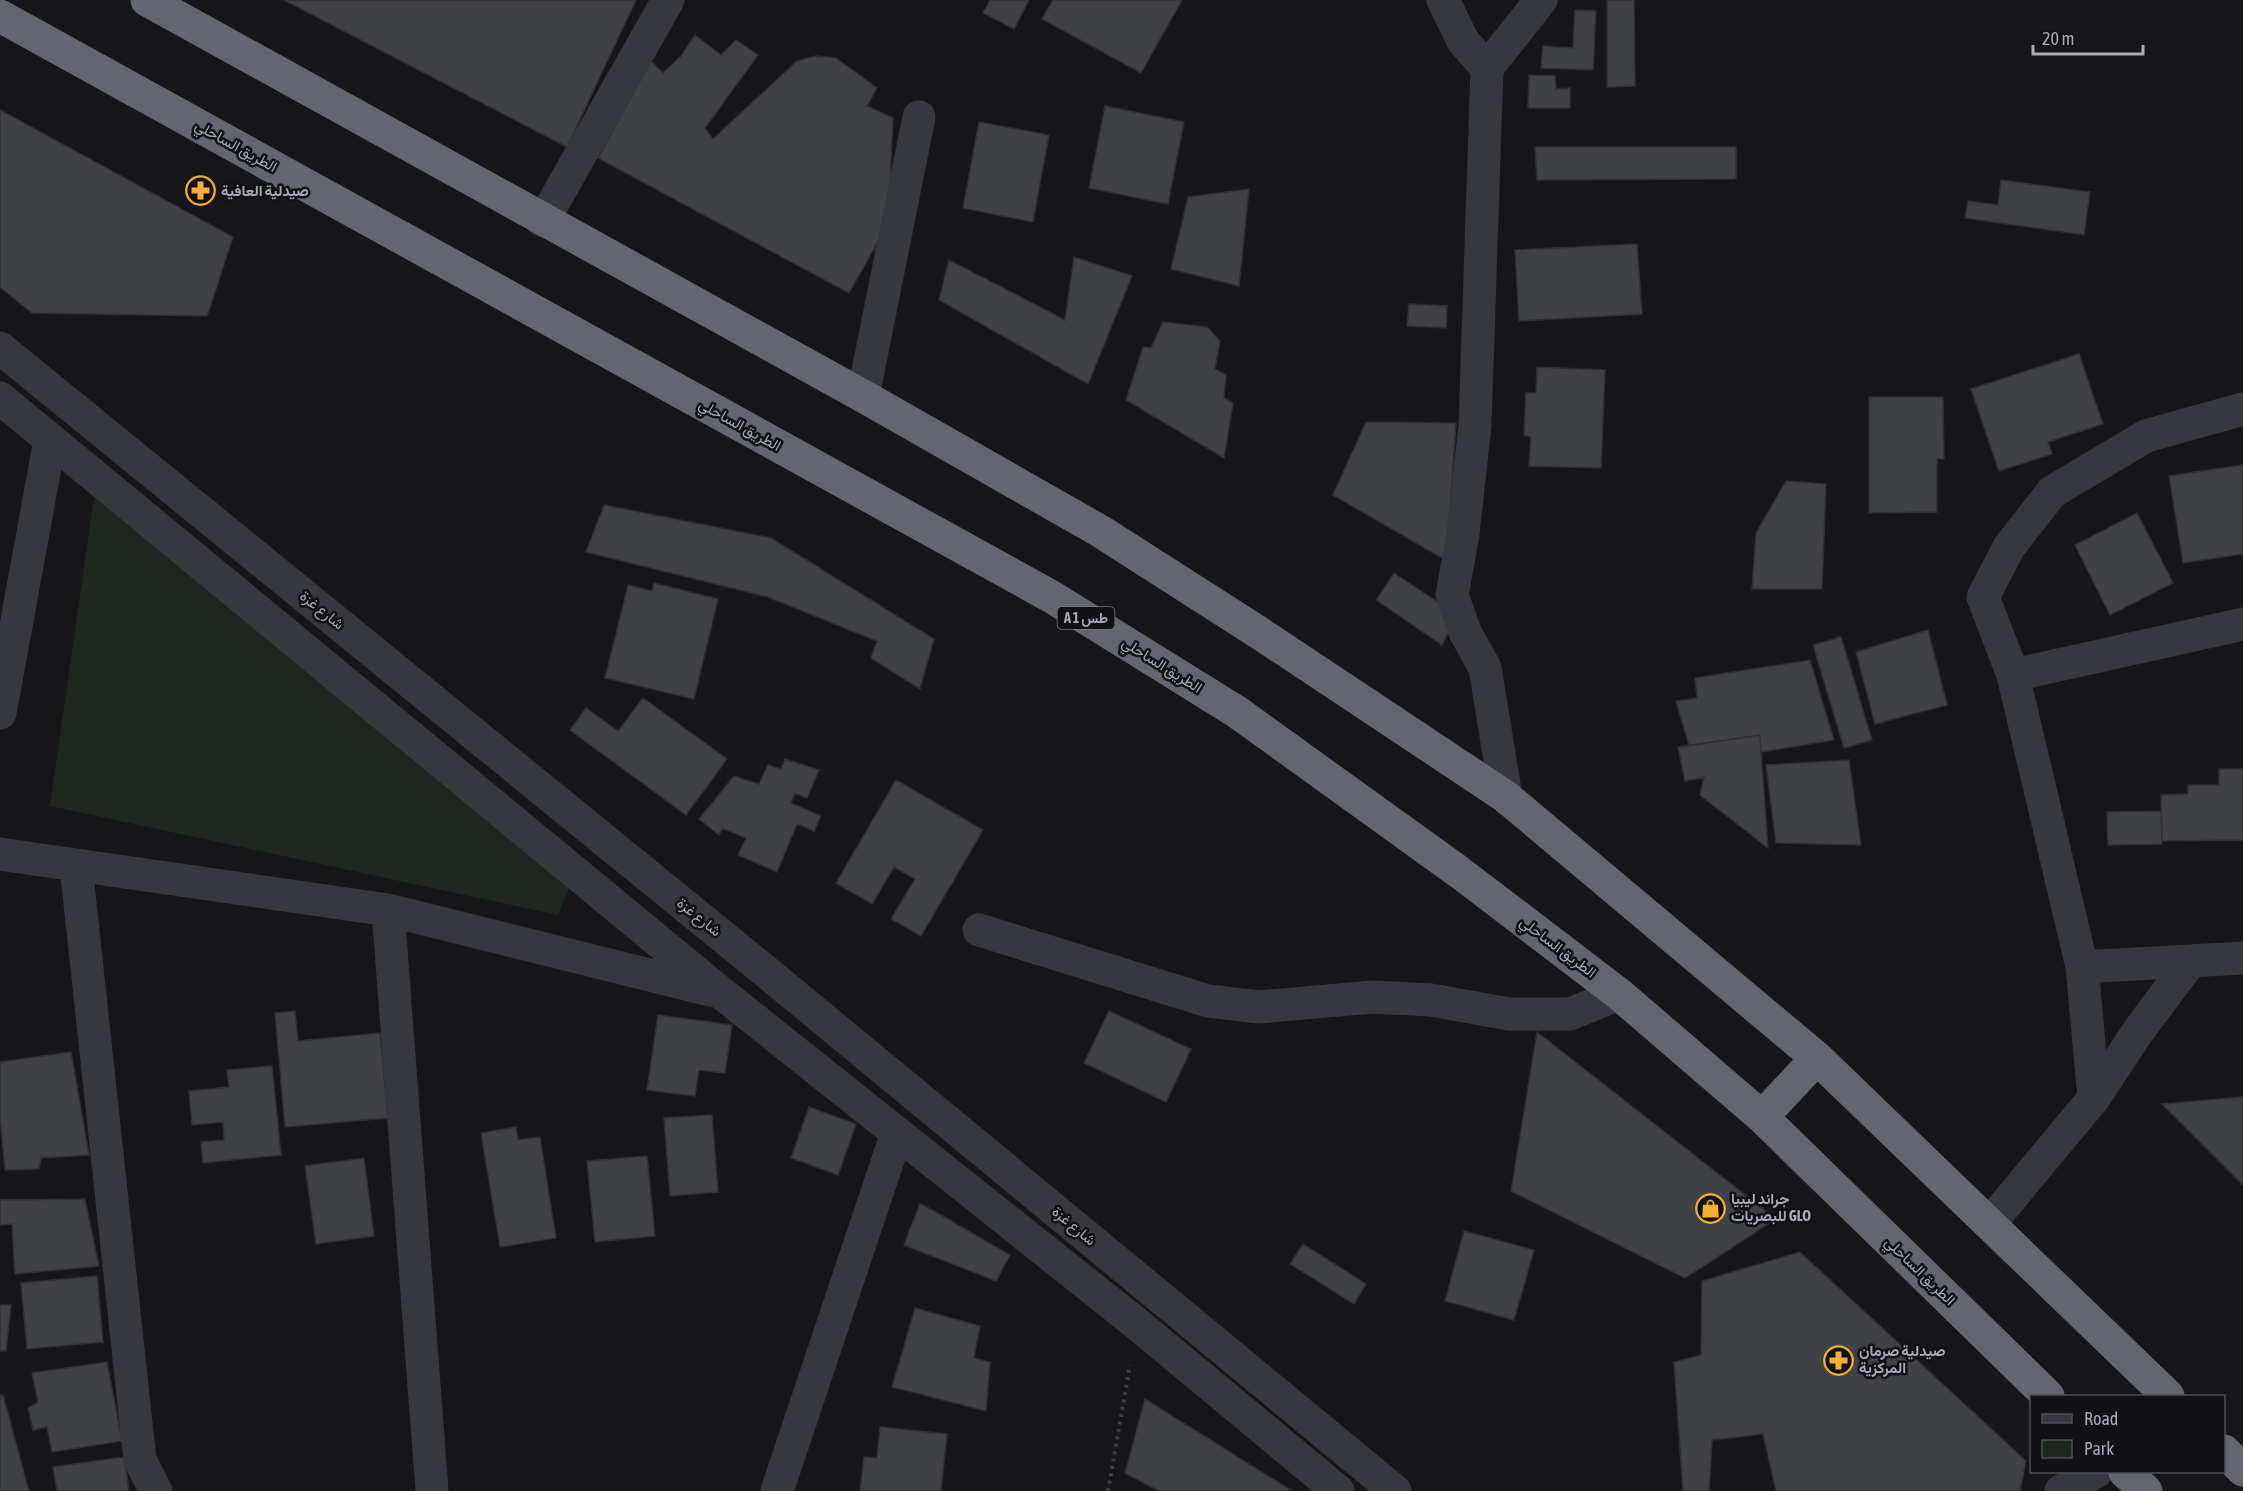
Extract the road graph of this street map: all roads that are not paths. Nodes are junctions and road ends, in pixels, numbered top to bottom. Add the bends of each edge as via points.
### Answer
1 (147, 0) edge
2 (668, 0) edge
3 (1443, 0) edge
4 (1541, 0) edge
5 (0, 16) edge
6 (1487, 68) junction
7 (919, 117) dead end
8 (543, 220) junction
9 (0, 348) edge
10 (864, 396) junction
11 (0, 398) edge
12 (2243, 408) edge
13 (51, 440) junction
14 (2243, 624) edge
15 (2013, 675) junction
16 (0, 713) edge
17 (1506, 797) junction
18 (0, 854) edge
19 (76, 866) junction
20 (388, 910) junction
21 (979, 930) dead end
22 (2243, 958) edge
23 (2190, 962) junction
24 (2082, 967) junction
25 (770, 975) junction
26 (720, 992) junction
27 (1619, 994) junction
28 (1817, 1058) junction
29 (2094, 1098) junction
30 (1762, 1117) junction
31 (897, 1133) junction
32 (1990, 1223) junction
33 (2047, 1395) edge
34 (2167, 1395) edge
35 (2225, 1452) edge
36 (2243, 1470) edge
37 (2094, 1473) edge
38 (2126, 1473) edge
39 (426, 1490) edge
40 (156, 1491) edge
41 (777, 1491) edge
42 (1338, 1491) edge
43 (1395, 1491) edge
44 (2061, 1491) edge
45 (2146, 1491) edge

1 - 8 highway
2 - 8 street
3 - 6 street via 1463,41
4 - 6 street
5 - 27 highway, الطريق الساحلي / A 1 طس via 1052,597 1237,712 1450,865
6 - 17 street via 1475,425 1452,595 1465,632 1485,668
7 - 10 street
8 - 10 highway
9 - 25 street, شارع غزة
10 - 17 highway via 1100,531
11 - 13 street
12 - 15 street via 2146,436 2052,492 2009,547 1983,597
13 - 16 street
13 - 26 street
14 - 15 street
15 - 24 street
17 - 28 highway
18 - 19 street
19 - 20 street
19 - 40 street via 140,1460
20 - 26 street
20 - 39 street
21 - 27 street via 1208,1001 1259,1007 1373,997 1431,1000 1509,1014 1570,1014
22 - 23 street
23 - 24 street
23 - 29 street
24 - 29 street
25 - 26 street
25 - 43 street, شارع غزة
26 - 31 street
27 - 30 highway, الطريق الساحلي / A 1 طس
28 - 30 highway
28 - 32 highway
29 - 32 street
30 - 33 highway, الطريق الساحلي / A 1 طس
31 - 41 street
31 - 42 street
32 - 34 highway
35 - 36 highway
37 - 44 street
38 - 45 highway

